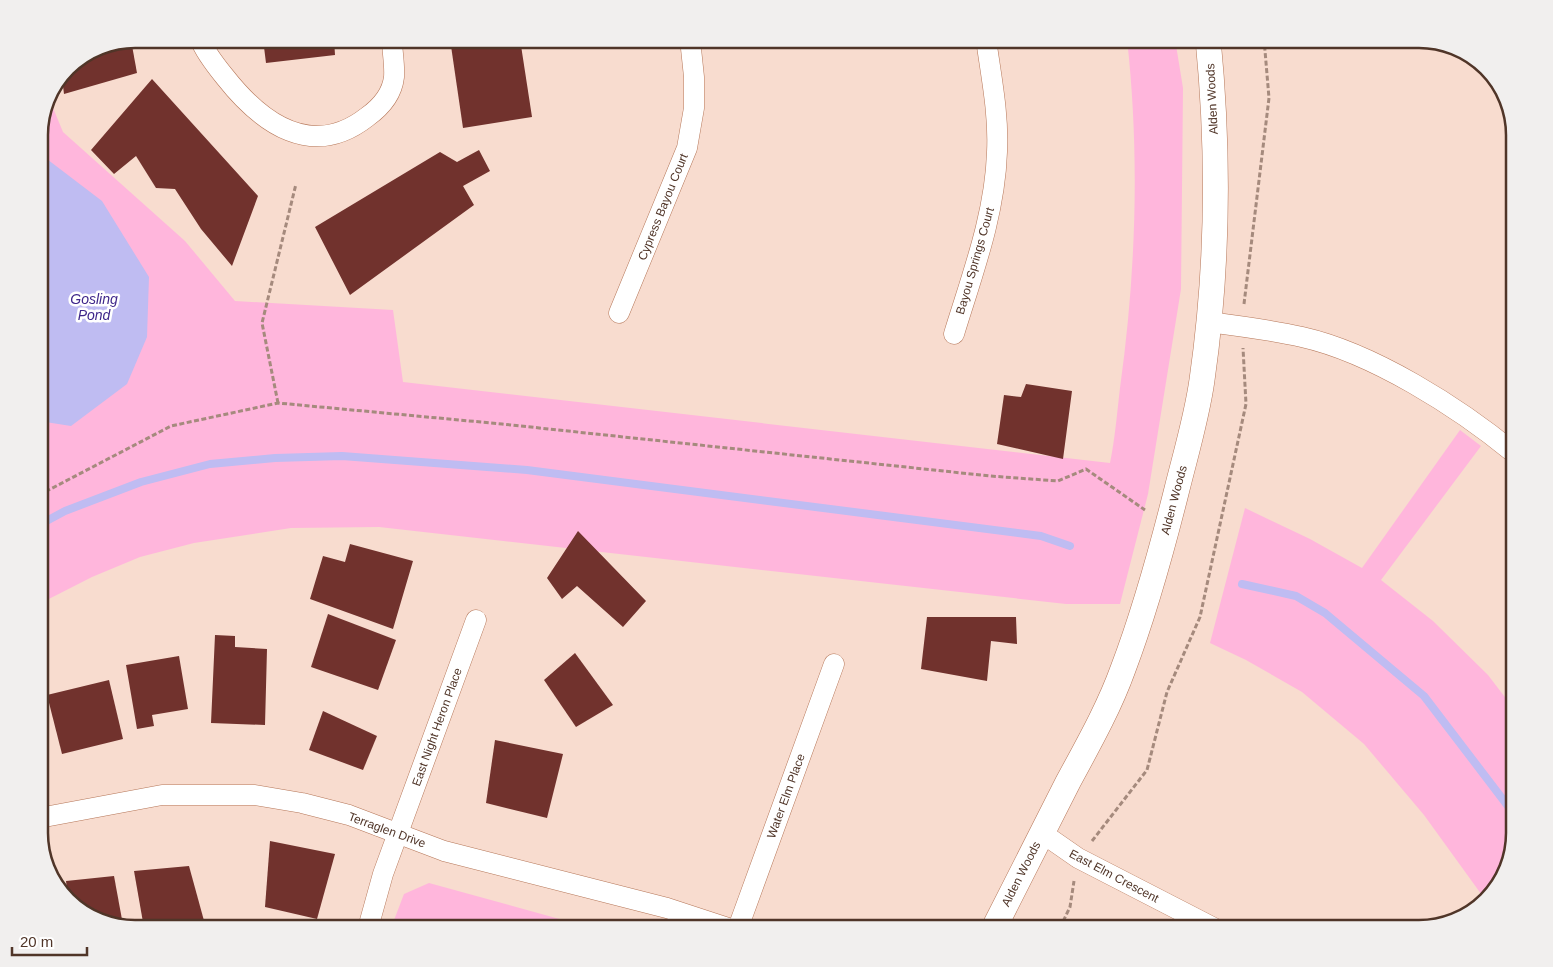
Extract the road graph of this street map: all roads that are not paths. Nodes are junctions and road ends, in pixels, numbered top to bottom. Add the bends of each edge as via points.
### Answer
1 (206, 48) edge
2 (392, 48) edge
3 (691, 48) edge
4 (987, 48) edge
5 (1209, 48) edge
6 (619, 313) dead end
7 (1208, 322) junction
8 (954, 334) dead end
9 (1505, 446) edge
10 (476, 620) dead end
11 (834, 664) dead end
12 (48, 816) edge
13 (1042, 833) junction
14 (398, 834) junction
15 (370, 920) edge
16 (704, 920) edge
17 (741, 920) edge
18 (998, 920) edge
19 (1198, 920) edge

1 - 2 street via 240,96 271,122 296,134 324,137 351,130 384,104 394,78
3 - 6 street, Cypress Bayou Court via 694,108 688,148
4 - 8 street, Bayou Springs Court via 997,118 997,153 985,233
5 - 7 street, Alden Woods via 1215,156
7 - 9 street via 1304,337 1362,358 1431,393
7 - 13 street, Alden Woods via 1202,382 1168,525 1123,670
10 - 14 street, East Night Heron Place
11 - 17 street, Water Elm Place
12 - 14 street, Terraglen Drive via 162,795 255,795 302,802 349,815
13 - 18 street, Alden Woods
13 - 19 street, East Elm Crescent via 1078,858
14 - 15 street, East Night Heron Place
14 - 16 street, Terraglen Drive via 453,853

